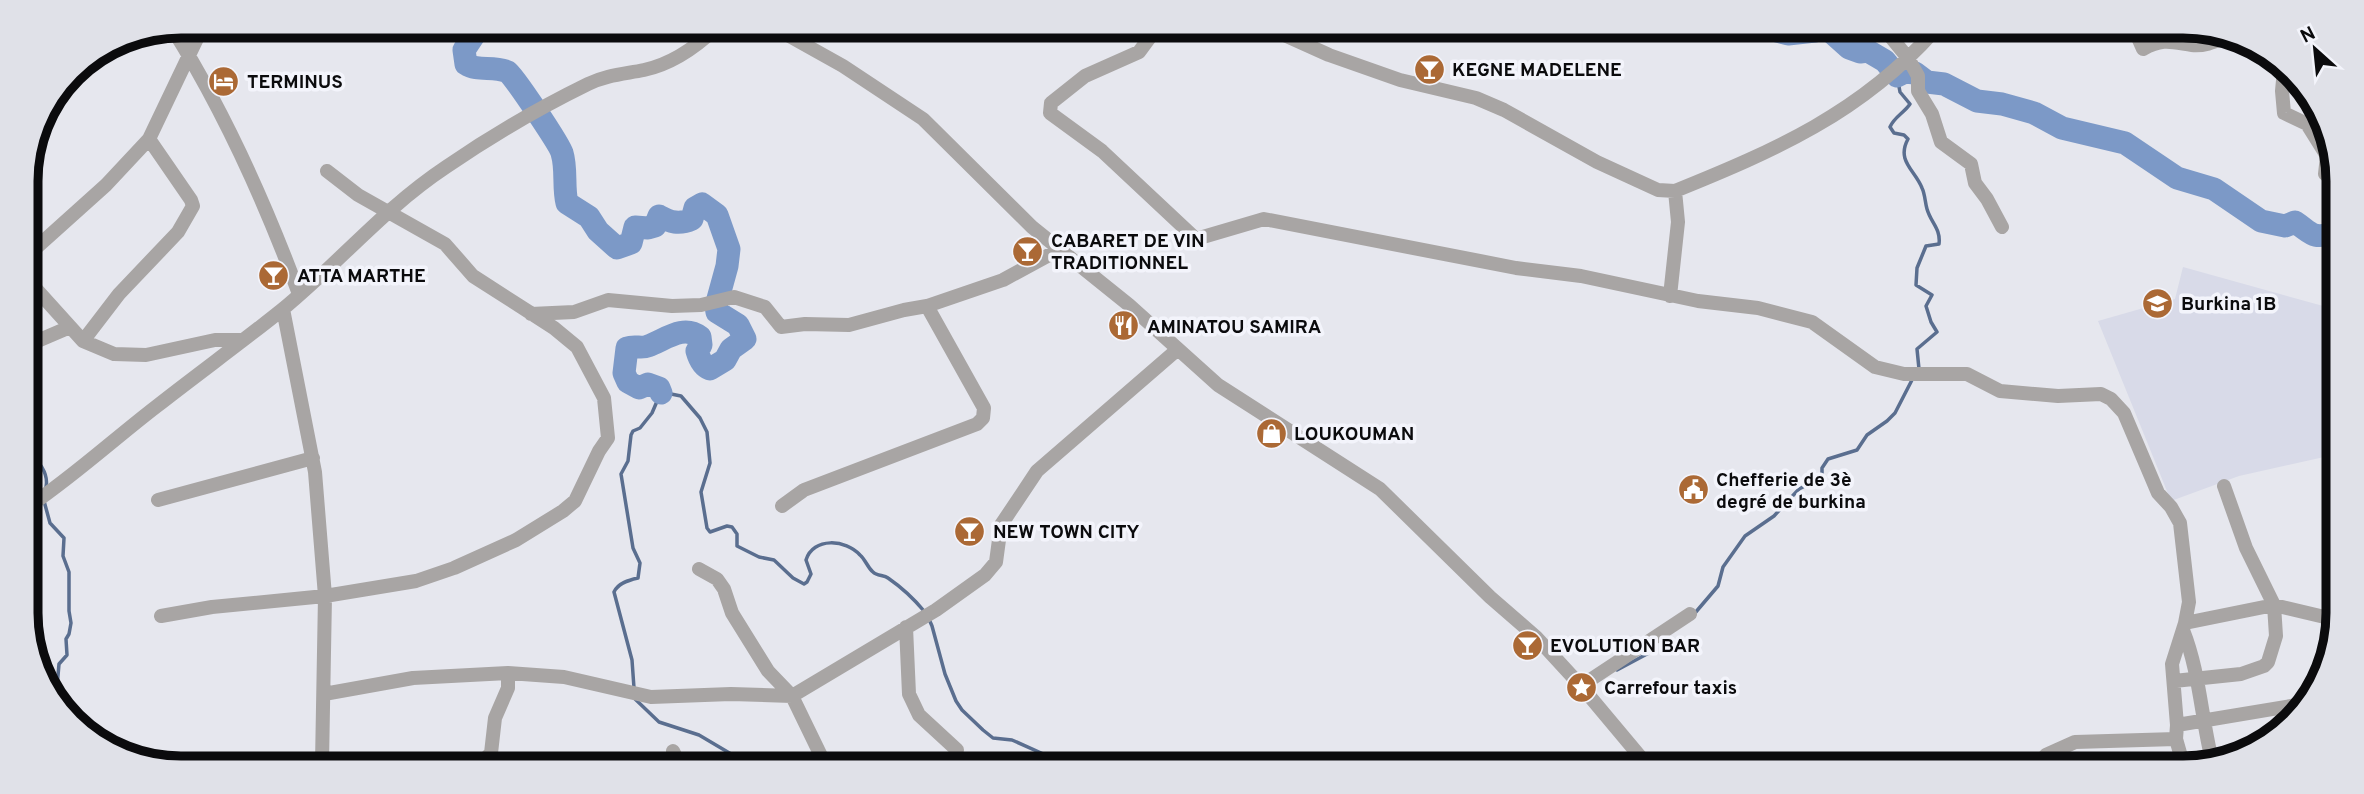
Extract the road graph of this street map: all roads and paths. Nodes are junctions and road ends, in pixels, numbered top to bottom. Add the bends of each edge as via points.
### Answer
1 (1292, 38) edge
2 (1891, 38) edge
3 (1927, 38) edge
4 (2138, 38) edge
5 (179, 39) edge
6 (198, 39) edge
7 (703, 39) edge
8 (794, 39) edge
9 (1149, 39) edge
10 (2210, 42) edge
11 (190, 57) junction
12 (1906, 60) junction
13 (2283, 84) edge
14 (149, 139) junction
15 (2321, 146) edge
16 (327, 172) dead end
17 (1675, 191) junction
18 (386, 212) junction
19 (2002, 227) dead end
20 (39, 245) edge
21 (1060, 249) junction
22 (39, 292) edge
23 (299, 294) junction
24 (1670, 296) junction
25 (927, 306) junction
26 (283, 309) junction
27 (530, 314) junction
28 (70, 327) junction
29 (39, 340) edge
30 (242, 340) junction
31 (83, 341) junction
32 (1178, 349) junction
33 (313, 458) junction
34 (2224, 486) dead end
35 (38, 500) edge
36 (158, 500) dead end
37 (782, 506) dead end
38 (699, 569) dead end
39 (325, 596) junction
40 (2274, 605) junction
41 (1690, 614) dead end
42 (161, 616) dead end
43 (2325, 617) edge
44 (909, 625) junction
45 (2184, 626) junction
46 (508, 673) junction
47 (2197, 679) junction
48 (2174, 681) junction
49 (1581, 686) junction
50 (324, 694) junction
51 (792, 696) junction
52 (2291, 706) edge
53 (2203, 720) junction
54 (2176, 732) junction
55 (957, 750) dead end
56 (2210, 753) edge
57 (1639, 755) edge
58 (2046, 755) edge
59 (2182, 755) edge
60 (322, 756) edge
61 (488, 756) edge
62 (821, 756) edge

1 - 17 street via 1401,80 1476,98 1597,162 1658,190
2 - 12 street
3 - 12 street
4 - 10 street via 2143,49 2157,42 2194,46
5 - 11 street
6 - 11 street
7 - 18 street via 686,53 646,69 609,75 513,124
8 - 21 street via 923,119
9 - 24 street via 1139,52 1085,76 1051,103 1050,113 1101,151 1196,239 1264,219 1516,268 1594,278
11 - 14 street
11 - 23 street via 282,247
12 - 17 street via 1824,123 1780,147
12 - 19 street via 1918,76 1918,91 1941,142 1971,164 1975,183
13 - 15 street via 2284,113 2307,124
14 - 20 street
14 - 31 street via 192,206 178,232 119,294
16 - 18 street
17 - 24 street via 1678,222
18 - 23 street
18 - 27 street via 445,244 473,275
21 - 25 street via 1003,280
21 - 32 street
22 - 28 street
23 - 26 street
24 - 45 street via 1758,308 1812,322 1875,366 1904,374 1967,374 2000,391 2101,394 2111,399 2124,413 2158,493 2180,523 2189,602
25 - 27 street via 849,325 781,327 765,307 734,297 672,306 608,300 574,312
25 - 37 street via 984,408 983,418 804,490
26 - 30 street
26 - 33 street
27 - 39 street via 577,347 604,398 608,438 575,501 516,540 454,568 416,581
28 - 29 street
28 - 31 street
30 - 31 street via 215,340 146,355 114,354
30 - 35 street
32 - 44 street via 1037,471 1001,525 996,562 985,575
32 - 49 street via 1218,385 1380,489
33 - 36 street
33 - 39 street
34 - 40 street via 2246,548
38 - 51 street via 717,579 768,671
39 - 42 street
39 - 50 street
40 - 43 street
40 - 45 street
40 - 47 street via 2276,636 2264,666
41 - 49 street
44 - 51 street
44 - 55 street via 909,694 919,715
45 - 47 street
45 - 48 street via 2172,664
46 - 50 street via 413,678
46 - 51 street via 564,677 651,697
46 - 61 street
47 - 48 street
47 - 53 street
48 - 54 street
49 - 57 street
50 - 60 street
51 - 62 street
52 - 53 street
53 - 54 street
53 - 56 street
54 - 58 street via 2075,742
54 - 59 street

